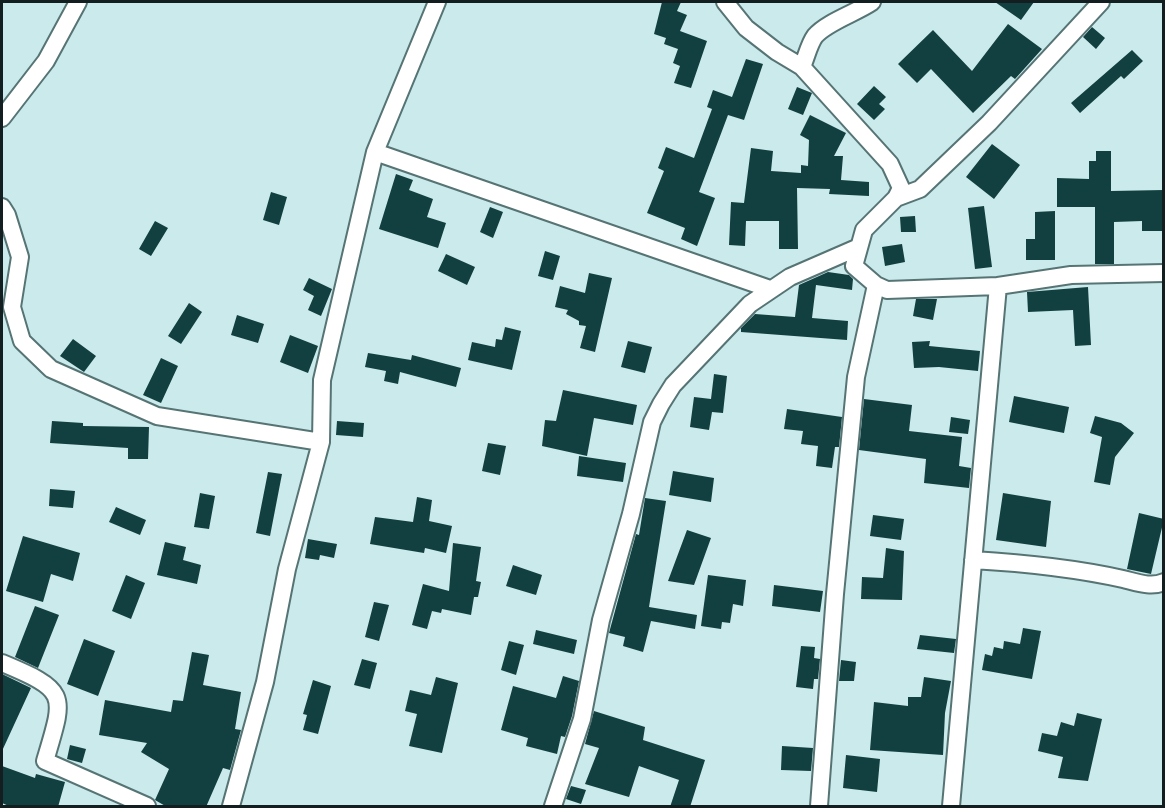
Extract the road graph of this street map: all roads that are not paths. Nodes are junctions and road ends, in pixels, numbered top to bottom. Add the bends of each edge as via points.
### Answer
1 (78, 2) edge
2 (437, 2) edge
3 (725, 2) edge
4 (872, 2) edge
5 (1101, 2) edge
6 (802, 67) junction
7 (2, 118) edge
8 (375, 152) junction
9 (896, 198) junction
10 (2, 207) edge
11 (859, 247) junction
12 (1164, 273) edge
13 (876, 285) junction
14 (998, 286) junction
15 (770, 289) junction
16 (321, 442) junction
17 (973, 560) junction
18 (1164, 582) edge
19 (2, 663) edge
20 (147, 807) edge
21 (231, 807) edge
22 (553, 807) edge
23 (819, 807) edge
24 (951, 807) edge

1 - 7 street via 46,61
2 - 8 street
3 - 6 street via 746,28
4 - 6 street via 834,21 815,37
5 - 9 street via 989,123 920,189
6 - 9 street via 890,164 901,188
8 - 15 street
8 - 16 street via 322,380
9 - 11 street via 864,230
10 - 16 street via 20,257 12,307 22,342 51,369 157,416
11 - 13 street via 854,266
11 - 15 street
12 - 14 street via 1071,275
13 - 14 street via 887,290
13 - 23 street via 856,377
14 - 17 street
15 - 22 street via 732,322 673,386 652,422 602,620 582,719
16 - 21 street via 287,569 265,682
17 - 18 street via 1092,572 1148,585
17 - 24 street
19 - 20 street via 42,680 56,695 59,712 45,761

